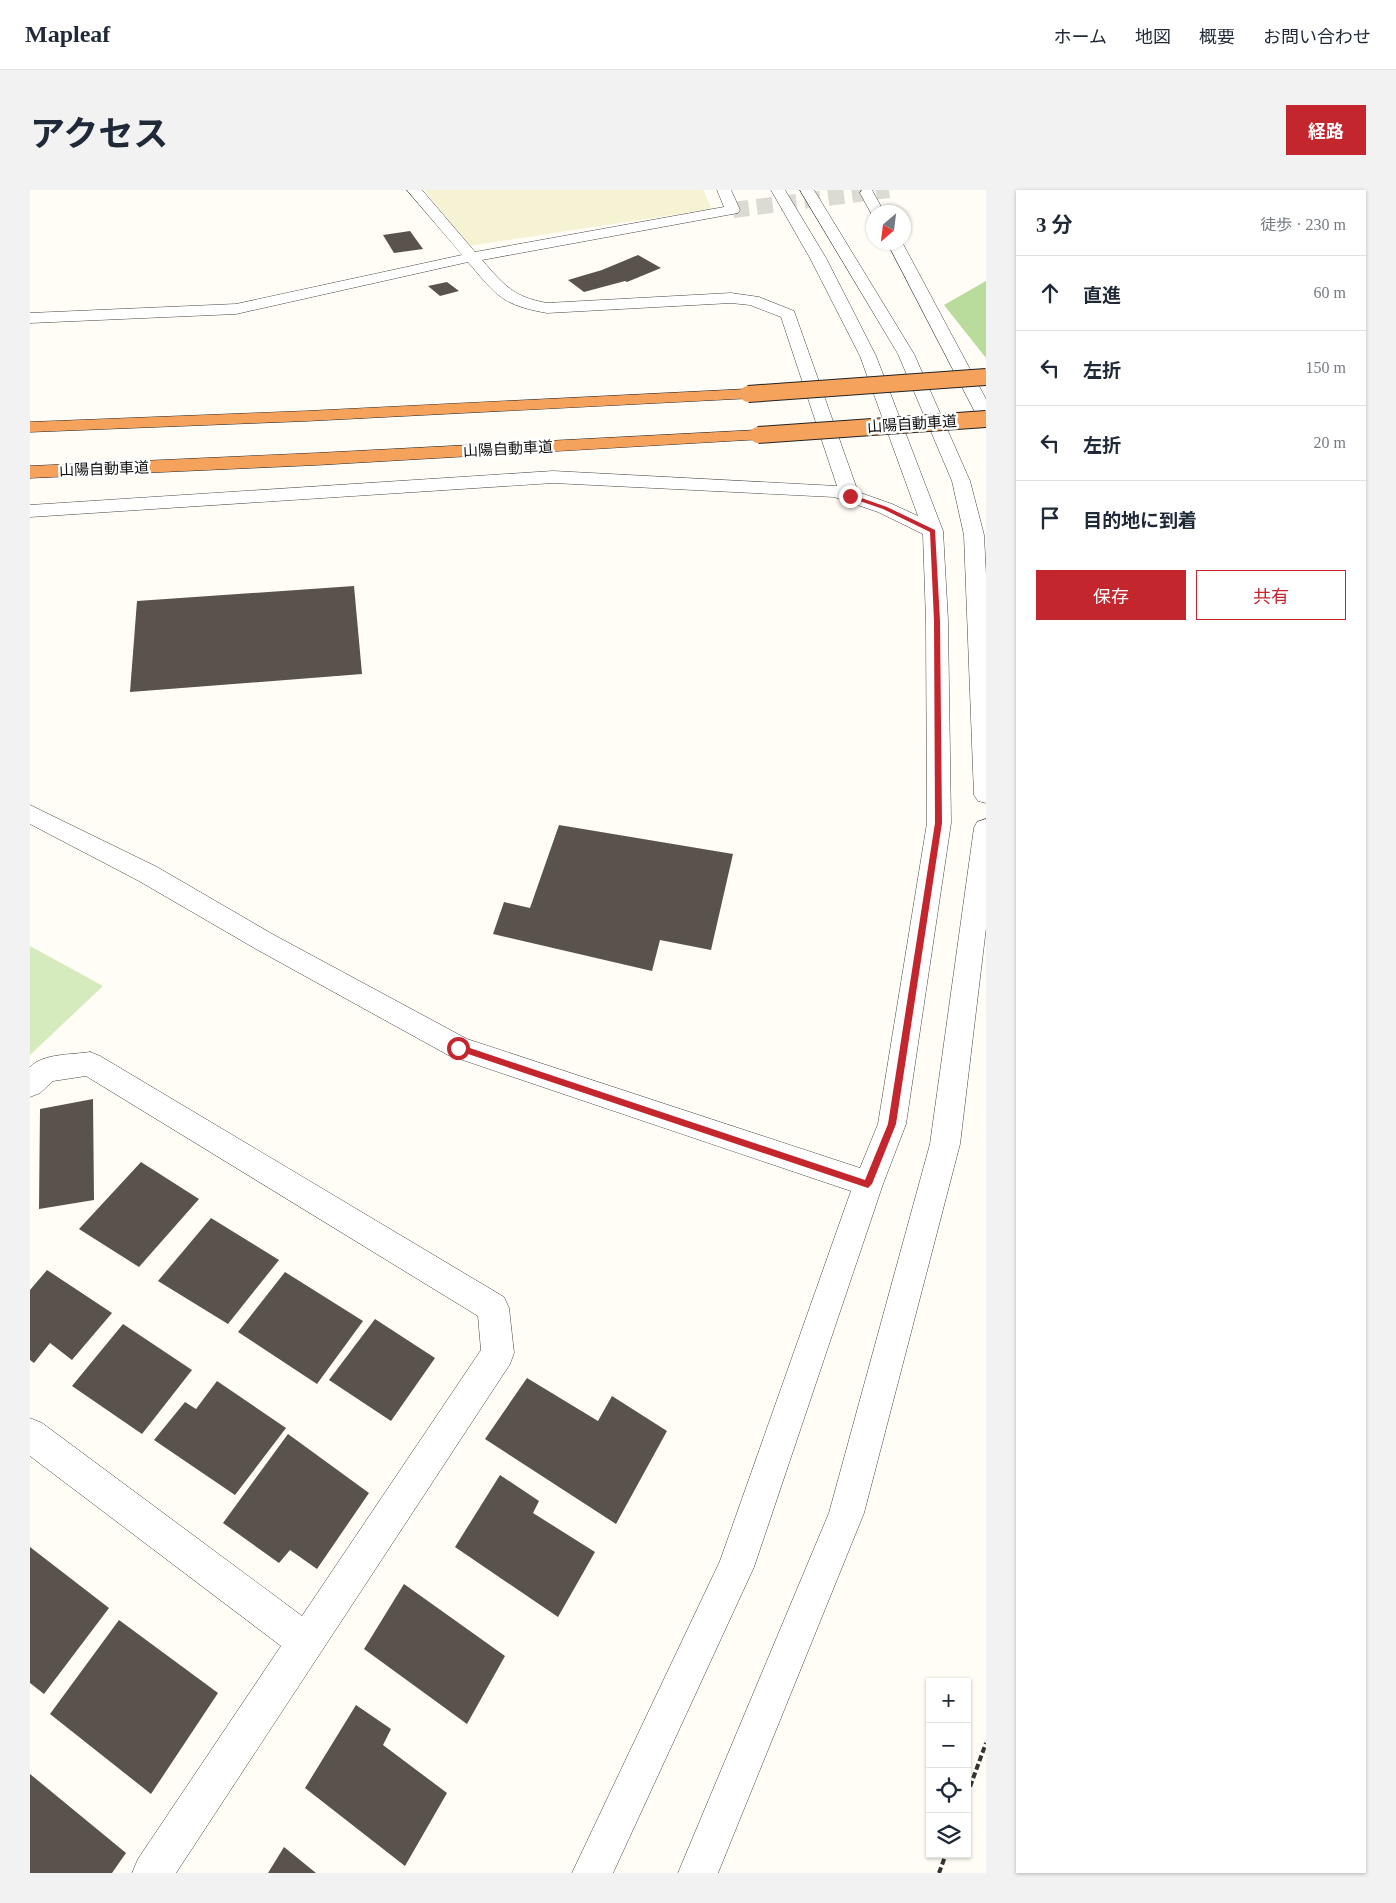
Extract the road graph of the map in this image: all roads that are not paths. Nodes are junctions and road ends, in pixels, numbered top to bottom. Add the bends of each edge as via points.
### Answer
1 (414, 190) edge
2 (724, 190) edge
3 (778, 190) edge
4 (807, 190) edge
5 (867, 193) dead end
6 (873, 205) edge
7 (898, 250) edge
8 (472, 257) junction
9 (30, 318) edge
10 (986, 377) edge
11 (986, 418) edge
12 (30, 427) edge
13 (30, 472) edge
14 (850, 496) junction
15 (30, 511) edge
16 (933, 531) junction
17 (986, 795) edge
18 (30, 814) edge
19 (986, 828) edge
20 (30, 1085) edge
21 (868, 1184) junction
22 (30, 1435) edge
23 (305, 1641) junction
24 (152, 1873) edge
25 (592, 1873) edge
26 (698, 1873) edge

1 - 8 street
2 - 8 street via 733,210
3 - 16 street via 818,258 868,356
4 - 17 street via 906,354 960,481 974,535
5 - 6 street
7 - 11 street
8 - 9 street via 236,309
8 - 14 street via 511,298 526,304 557,308 731,298 752,300 788,314
10 - 12 highway, bridge via 748,394
11 - 13 highway, 山陽自動車道, bridge via 758,435
14 - 15 street via 836,491 553,478
14 - 16 street via 885,508
16 - 21 street via 939,823 892,1124
18 - 21 street via 148,874 458,1048
19 - 26 street via 945,1144 846,1513
20 - 23 street via 44,1070 90,1064 493,1308 498,1353
21 - 25 street via 736,1567
22 - 23 street
23 - 24 street

